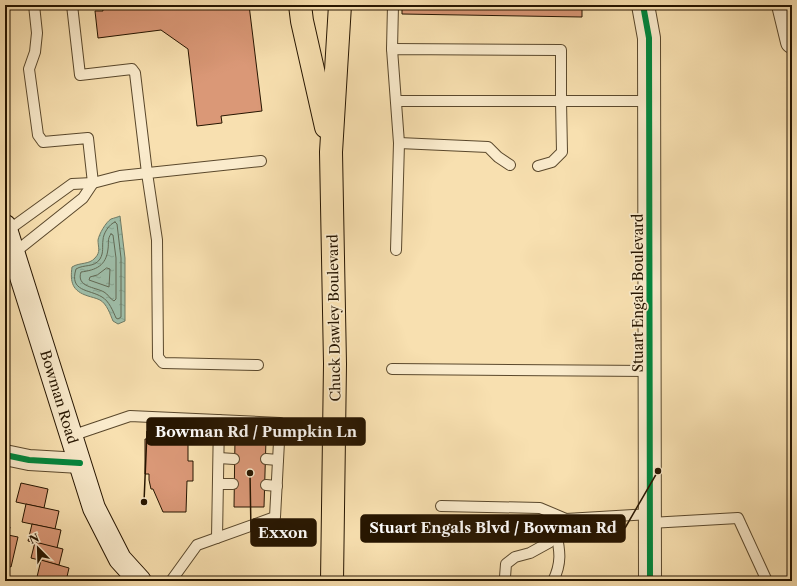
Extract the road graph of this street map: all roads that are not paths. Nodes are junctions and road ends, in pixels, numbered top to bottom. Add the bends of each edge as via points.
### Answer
1 (34, 5) edge
2 (72, 5) edge
3 (300, 5) edge
4 (340, 5) edge
5 (393, 5) edge
6 (643, 5) edge
7 (783, 5) edge
8 (792, 42) edge
9 (392, 49) junction
10 (396, 101) junction
11 (561, 101) junction
12 (650, 101) junction
13 (399, 143) junction
14 (331, 152) junction
15 (261, 161) dead end
16 (510, 165) dead end
17 (538, 166) dead end
18 (147, 173) junction
19 (93, 183) junction
20 (8, 237) edge
21 (396, 250) dead end
22 (258, 365) dead end
23 (392, 369) dead end
24 (650, 371) junction
25 (219, 420) junction
26 (71, 436) junction
27 (5, 455) edge
28 (219, 458) junction
29 (234, 459) dead end
30 (266, 459) dead end
31 (278, 460) junction
32 (80, 463) junction
33 (218, 484) junction
34 (233, 484) dead end
35 (266, 485) dead end
36 (277, 486) junction
37 (442, 506) dead end
38 (566, 519) junction
39 (650, 519) junction
40 (556, 532) junction
41 (217, 538) junction
42 (131, 577) edge
43 (171, 581) edge
44 (332, 581) edge
45 (506, 581) edge
46 (553, 581) edge
47 (650, 581) edge
48 (767, 581) edge

1 - 19 lane via 38,33 29,69 38,135 43,142 88,138
2 - 18 lane via 80,75 132,69 135,73
3 - 14 main road, Chuck Dawley Boulevard
4 - 14 main road, Chuck Dawley Boulevard
5 - 9 lane
6 - 12 street, Stuart Engals Boulevard via 649,38
7 - 8 street
9 - 10 lane
9 - 11 lane via 562,50
10 - 11 lane
10 - 13 lane
11 - 12 lane
11 - 17 lane via 562,152 552,162
12 - 24 street, Stuart Engals Boulevard
13 - 16 lane via 488,147
13 - 21 lane
14 - 44 main road, Chuck Dawley Boulevard via 335,364
15 - 18 lane
18 - 19 lane
18 - 22 lane via 157,240 158,357 163,363
19 - 20 lane via 83,198
19 - 20 lane via 72,184
20 - 26 street, Bowman Road
23 - 24 lane
24 - 39 street, Stuart Engals Boulevard
25 - 26 lane via 130,416
25 - 28 lane
25 - 31 lane via 280,423
26 - 32 street, Bowman Road
27 - 32 street via 29,460
28 - 29 lane
28 - 33 lane
30 - 31 lane
31 - 36 lane
32 - 42 street, Bowman Road via 94,508
33 - 34 lane
33 - 41 lane
35 - 36 lane
36 - 41 lane via 275,517
37 - 38 lane via 540,508
38 - 39 lane
38 - 40 lane
39 - 47 street, Stuart Engals Boulevard
39 - 48 lane via 738,518
40 - 45 lane via 550,542 530,553 515,557 506,564
40 - 46 lane via 561,554
41 - 43 lane via 197,545

